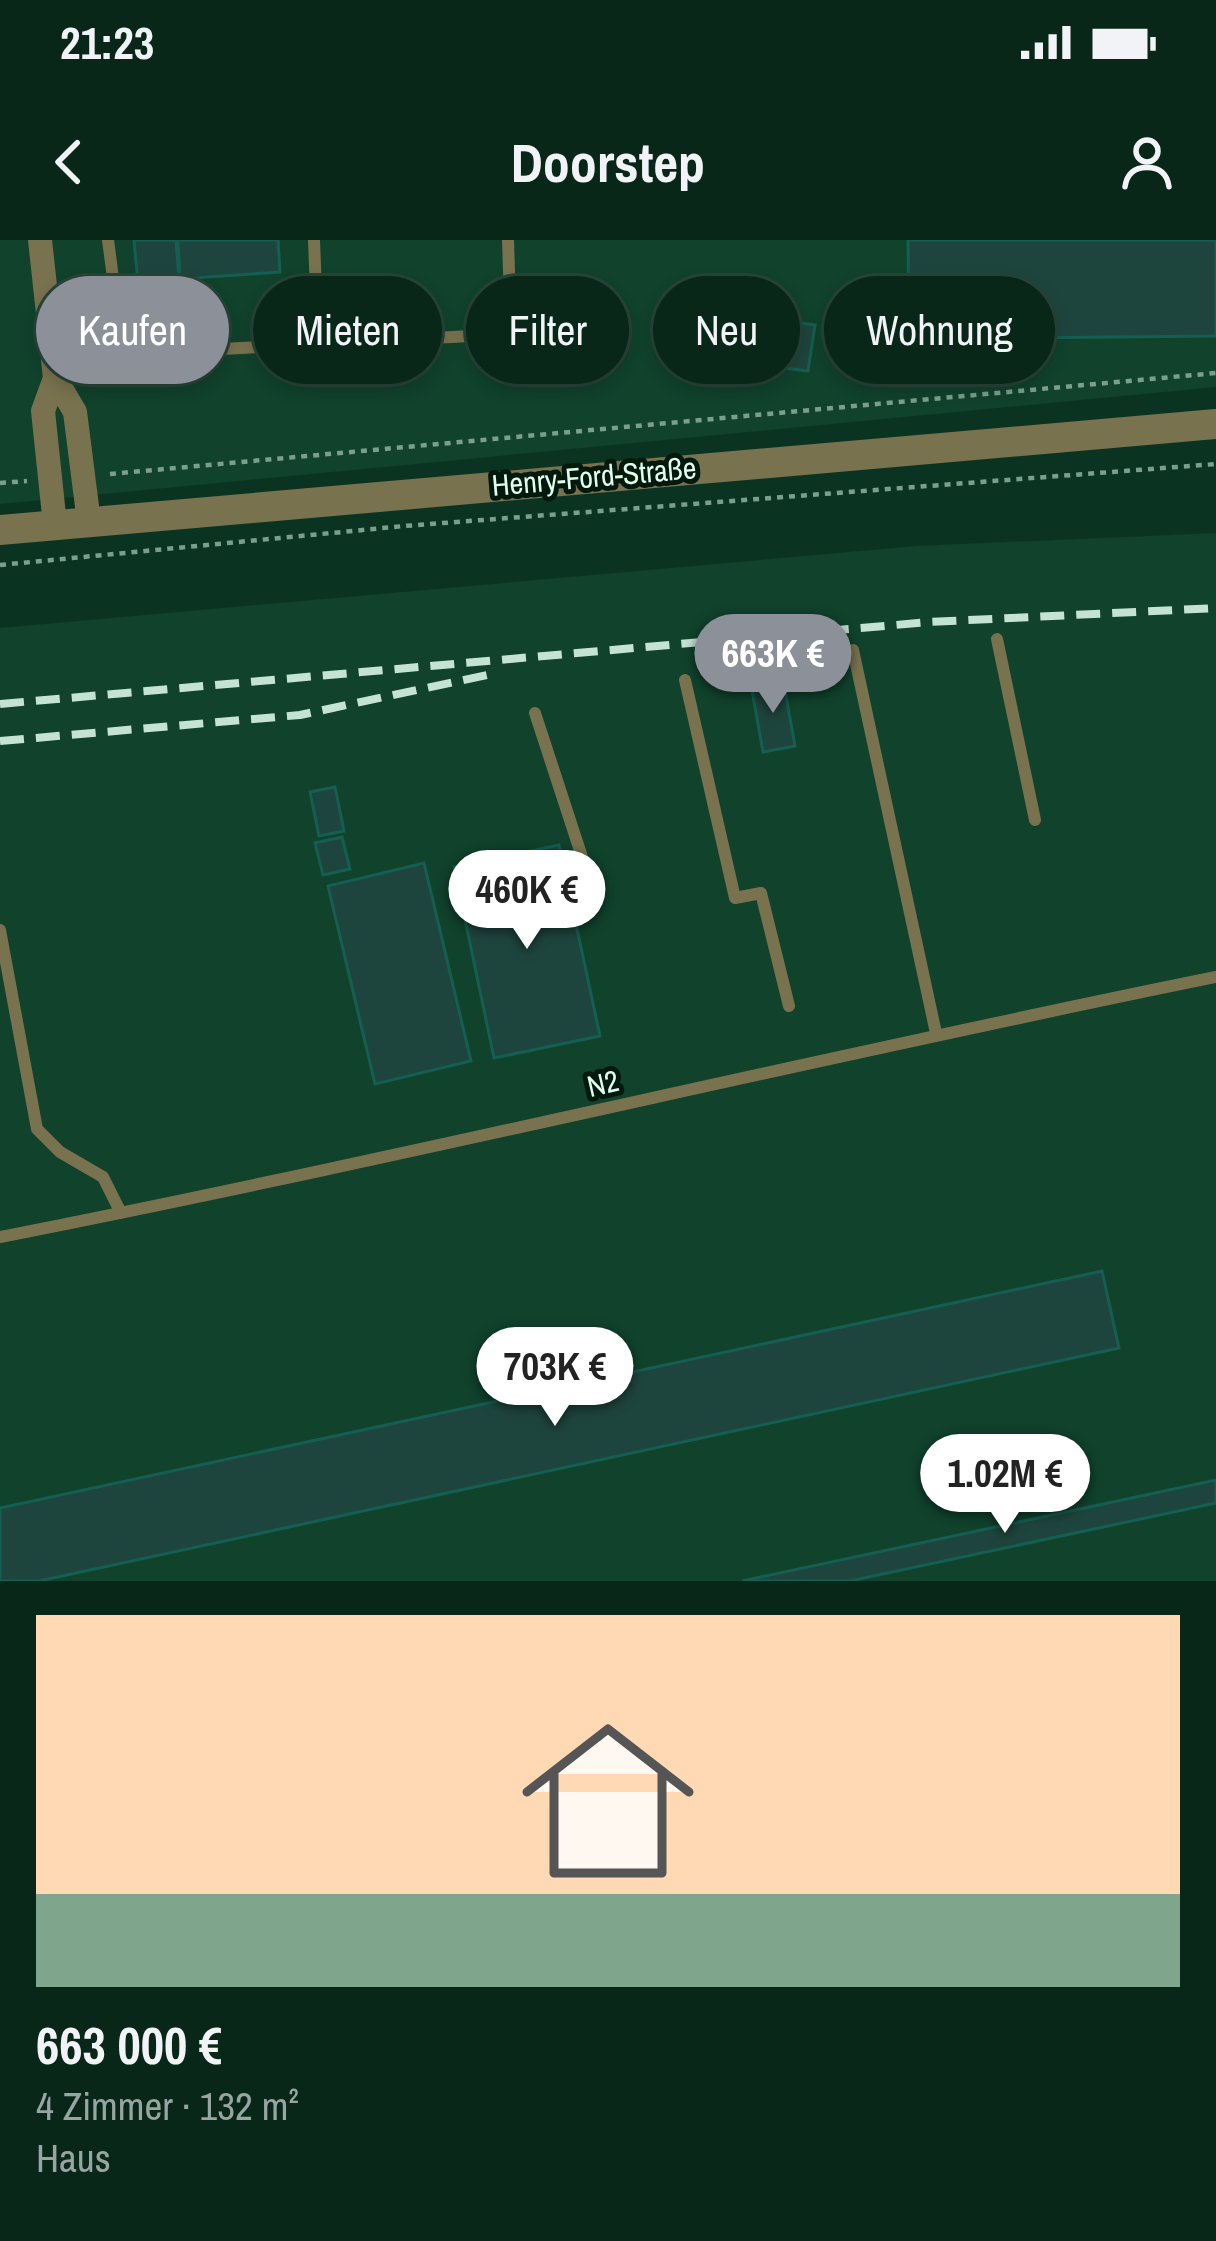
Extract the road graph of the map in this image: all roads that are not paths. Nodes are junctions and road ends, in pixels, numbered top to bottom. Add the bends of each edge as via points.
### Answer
1 (40, 240) edge
2 (107, 240) edge
3 (314, 240) edge
4 (508, 240) edge
5 (44, 276) edge
6 (315, 276) edge
7 (442, 338) edge
8 (253, 347) edge
9 (53, 384) edge
10 (59, 384) edge
11 (1207, 426) edge
12 (89, 523) junction
13 (55, 525) junction
14 (0, 530) edge
15 (997, 639) dead end
16 (853, 650) dead end
17 (685, 680) dead end
18 (536, 713) dead end
19 (1036, 820) dead end
20 (584, 860) dead end
21 (0, 930) edge
22 (1216, 977) edge
23 (789, 1006) dead end
24 (936, 1033) junction
25 (121, 1213) junction
26 (0, 1237) edge

1 - 5 street
2 - 8 lane via 123,354
3 - 6 lane
4 - 7 lane via 511,334
9 - 13 street via 43,411
10 - 12 street via 75,412
11 - 12 street, Henry-Ford-Straße
12 - 13 street, Henry-Ford-Straße
13 - 14 street, Henry-Ford-Straße
15 - 19 lane
16 - 24 lane
17 - 23 lane via 735,898 761,893
18 - 20 lane
21 - 25 lane via 37,1129 103,1177
22 - 24 lane, N2
24 - 25 lane, N2
25 - 26 lane, N2

